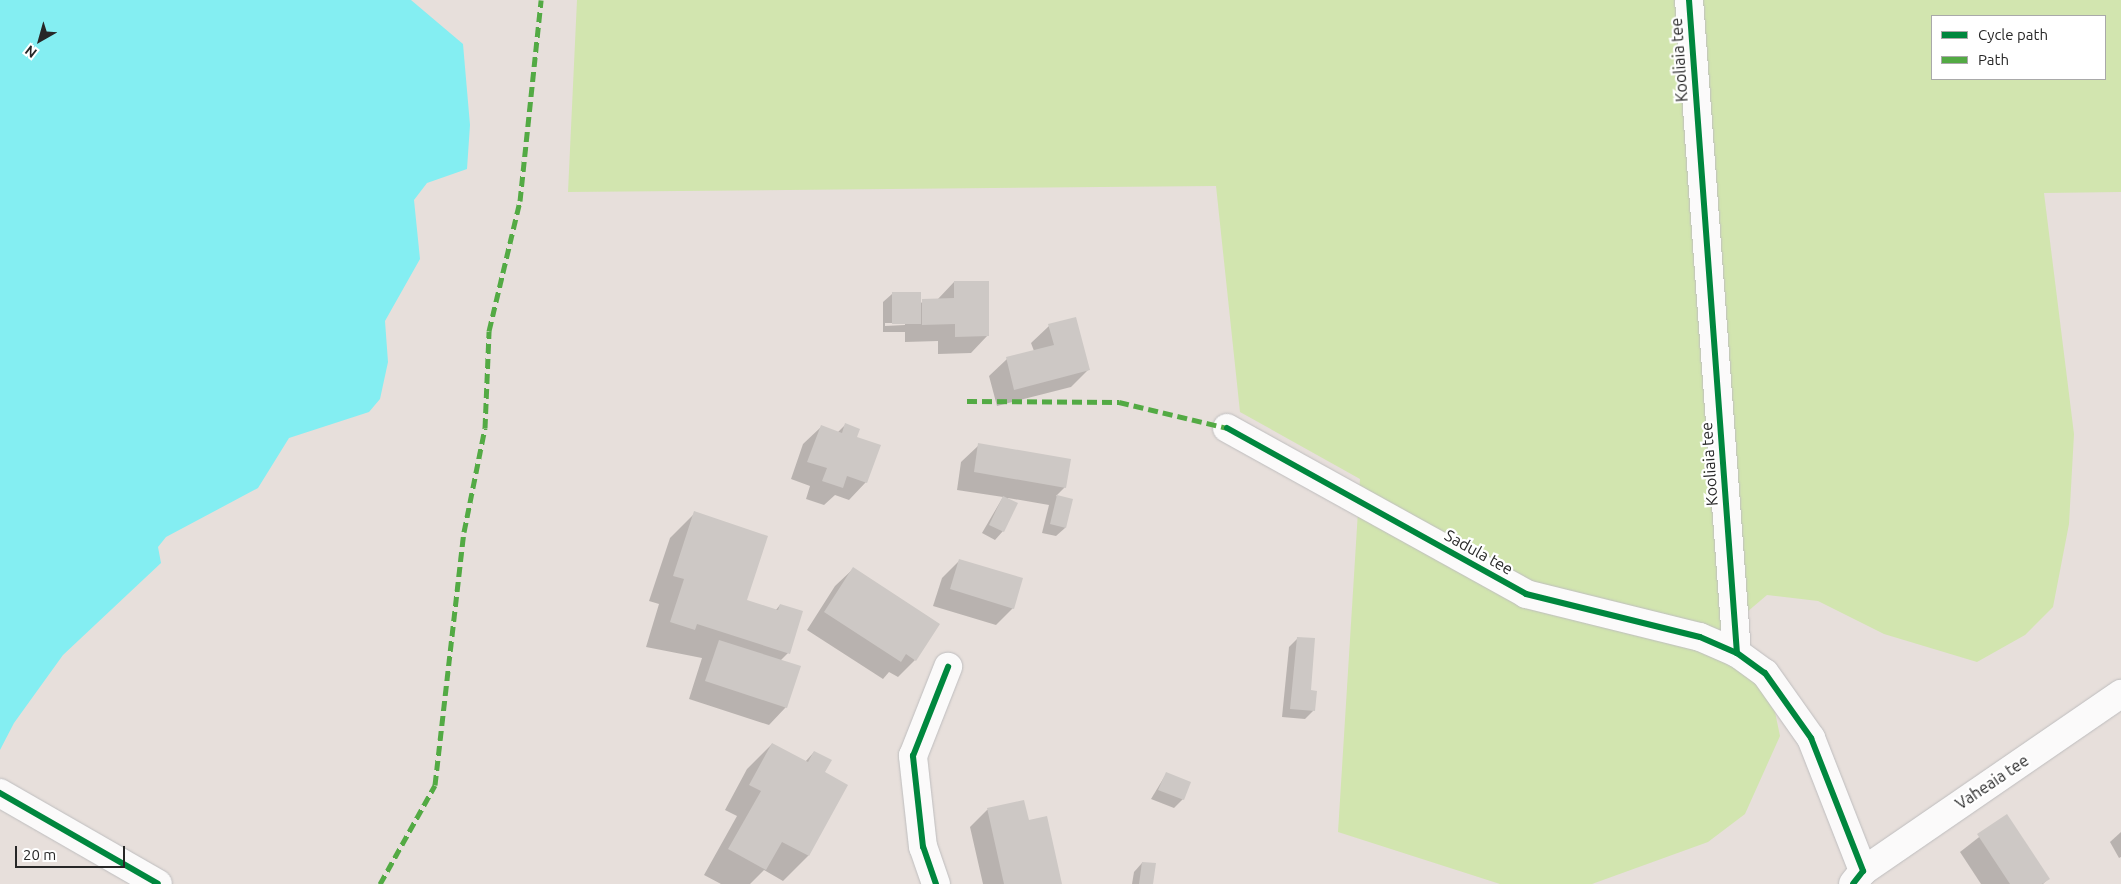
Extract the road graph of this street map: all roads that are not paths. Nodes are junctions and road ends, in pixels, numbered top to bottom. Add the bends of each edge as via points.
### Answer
1 (1689, 0) edge
2 (1227, 428) dead end
3 (1737, 654) junction
4 (948, 667) dead end
5 (2121, 694) edge
6 (0, 793) edge
7 (1858, 878) edge
8 (158, 884) edge
9 (936, 884) edge

1 - 3 street, Kooliaia tee
2 - 3 street, Sadula tee via 1526,594 1700,637
3 - 7 street via 1765,673 1811,738
4 - 9 street via 913,756 923,847
5 - 7 street, Vaheaia tee
6 - 8 street

